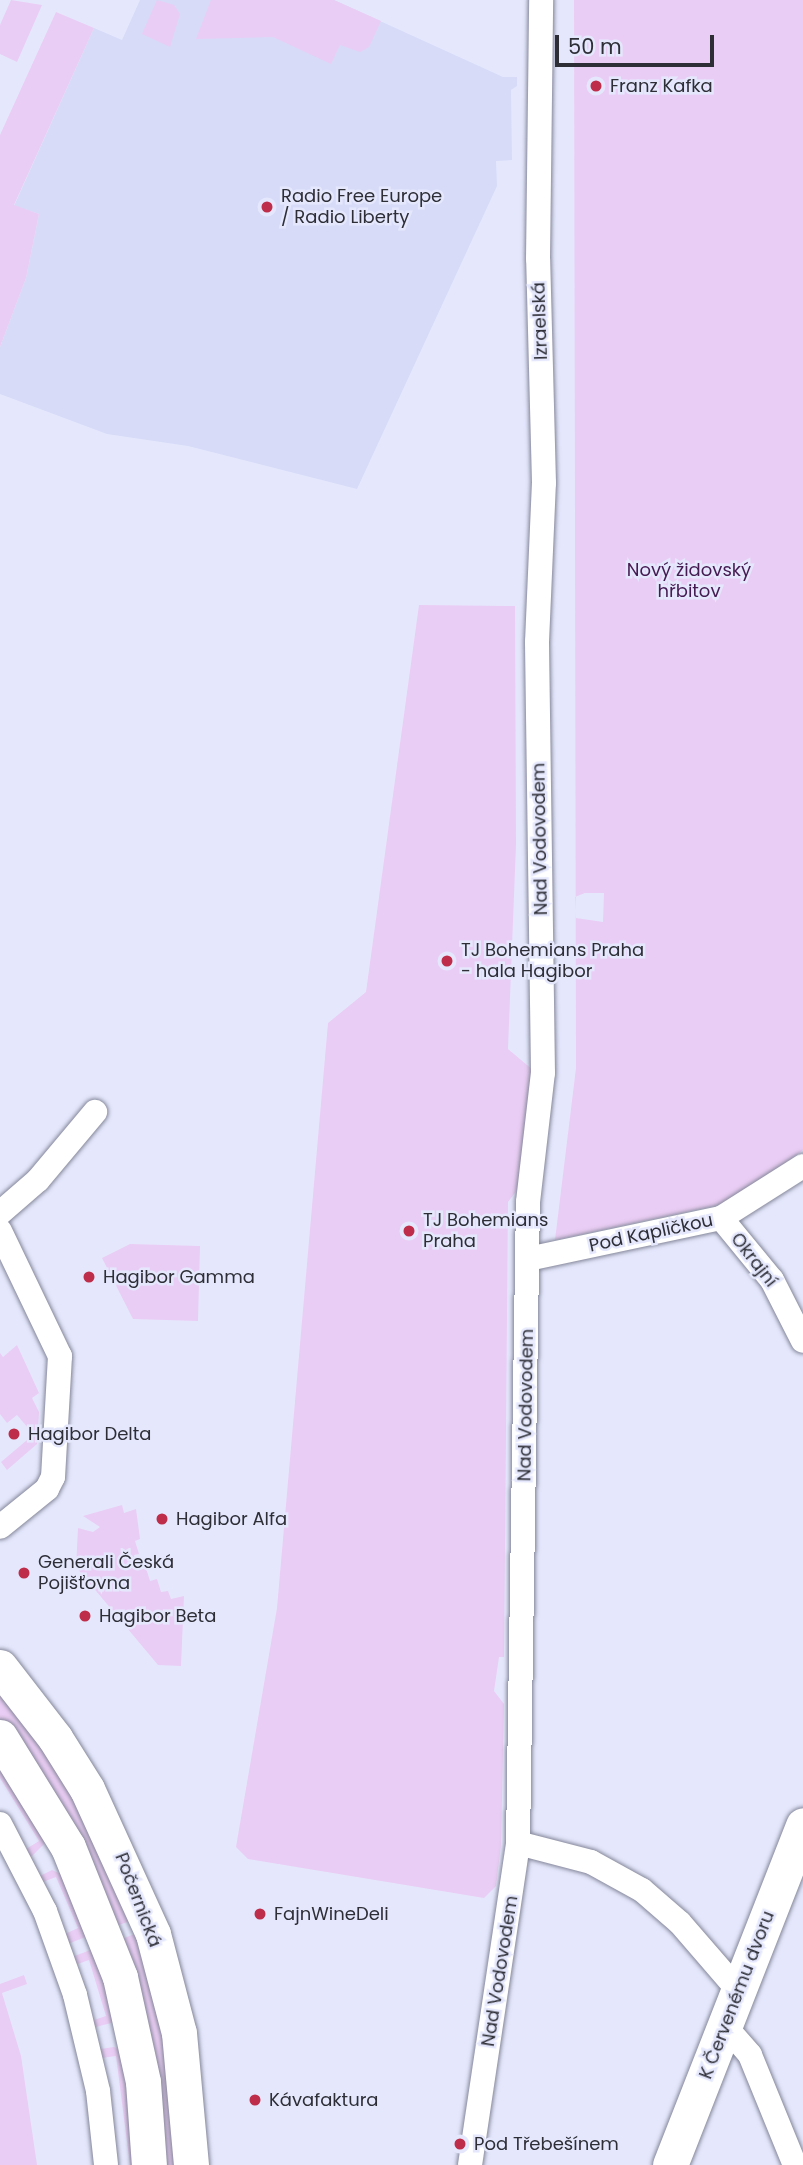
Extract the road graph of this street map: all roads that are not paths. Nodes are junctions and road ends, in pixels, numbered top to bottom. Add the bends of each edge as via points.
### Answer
1 (541, 0) edge
2 (537, 642) joint
3 (95, 1112) dead end
4 (803, 1166) edge
5 (0, 1213) edge
6 (721, 1218) junction
7 (0, 1231) edge
8 (528, 1259) junction
9 (803, 1341) edge
10 (0, 1527) edge
11 (0, 1667) edge
12 (0, 1737) edge
13 (0, 1824) edge
14 (803, 1825) edge
15 (518, 1843) junction
16 (738, 1990) junction
17 (725, 2026) junction
18 (106, 2165) edge
19 (149, 2165) edge
20 (191, 2165) edge
21 (470, 2165) edge
22 (670, 2165) edge
23 (795, 2165) edge

1 - 2 street, Izraelská via 538,259 544,483
2 - 8 street, Nad Vodovodem via 543,1073 528,1202
3 - 5 street via 38,1180
4 - 6 street, Pod Kapličkou
6 - 8 street, Pod Kapličkou
6 - 9 street, Okrajní via 772,1280
7 - 10 street via 60,1356 53,1477 42,1493
8 - 15 street, Nad Vodovodem
11 - 20 street, Počernická via 55,1738 87,1789 149,1924 179,2033
12 - 19 street via 64,1838 113,1957 137,2044
13 - 18 street via 45,1911 75,1995 98,2091
14 - 16 street, K Červenému dvoru
15 - 16 street via 592,1862 642,1891 680,1923
15 - 21 street, Nad Vodovodem
16 - 17 street, K Červenému dvoru
17 - 22 street, K Červenému dvoru
17 - 23 street via 750,2055

